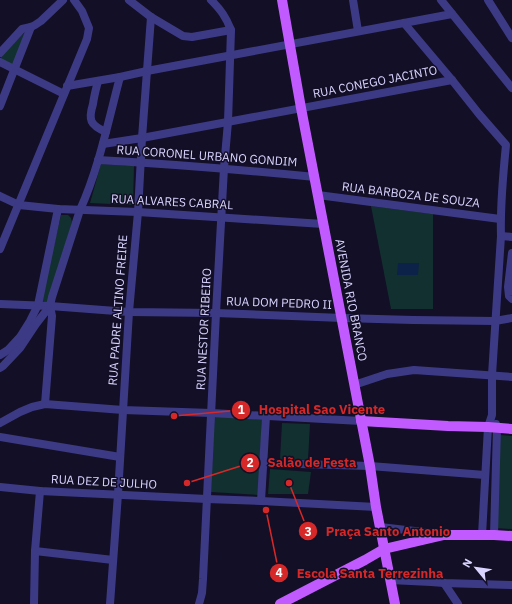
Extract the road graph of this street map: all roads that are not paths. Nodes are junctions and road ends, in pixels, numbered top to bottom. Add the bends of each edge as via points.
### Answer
1 (62, 0) edge
2 (74, 0) edge
3 (129, 0) edge
4 (211, 0) edge
5 (282, 0) edge
6 (353, 0) edge
7 (441, 0) edge
8 (488, 0) edge
9 (452, 14) junction
10 (151, 17) junction
11 (404, 23) junction
12 (31, 27) junction
13 (231, 30) junction
14 (358, 32) junction
15 (512, 38) edge
16 (290, 44) junction
17 (0, 53) edge
18 (230, 56) junction
19 (0, 62) edge
20 (15, 70) junction
21 (147, 72) junction
22 (120, 77) junction
23 (452, 80) junction
24 (98, 81) junction
25 (512, 88) edge
26 (66, 90) junction
27 (0, 106) edge
28 (302, 108) junction
29 (228, 122) junction
30 (106, 132) junction
31 (142, 138) junction
32 (509, 143) edge
33 (103, 144) junction
34 (98, 160) junction
35 (141, 162) junction
36 (224, 168) junction
37 (315, 177) junction
38 (318, 195) junction
39 (0, 196) edge
40 (19, 205) junction
41 (58, 209) junction
42 (80, 210) junction
43 (138, 212) junction
44 (222, 217) junction
45 (500, 219) junction
46 (324, 224) junction
47 (501, 236) junction
48 (512, 237) edge
49 (500, 247) junction
50 (512, 248) edge
51 (0, 249) edge
52 (512, 253) edge
53 (512, 299) edge
54 (0, 304) edge
55 (38, 305) junction
56 (50, 306) junction
57 (129, 312) junction
58 (216, 313) junction
59 (342, 318) junction
60 (512, 318) edge
61 (495, 320) junction
62 (0, 356) edge
63 (0, 368) edge
64 (492, 375) junction
65 (512, 377) edge
66 (354, 384) junction
67 (45, 404) junction
68 (123, 410) junction
69 (211, 413) junction
70 (266, 416) junction
71 (361, 421) junction
72 (0, 423) edge
73 (492, 428) junction
74 (512, 430) edge
75 (0, 438) edge
76 (0, 441) edge
77 (120, 456) junction
78 (263, 463) junction
79 (370, 466) junction
80 (485, 475) junction
81 (0, 488) edge
82 (40, 491) junction
83 (118, 494) junction
84 (207, 499) junction
85 (261, 501) junction
86 (376, 507) junction
87 (380, 527) junction
88 (444, 535) junction
89 (494, 535) junction
90 (482, 536) junction
91 (512, 536) edge
92 (384, 550) junction
93 (35, 551) junction
94 (113, 560) junction
95 (390, 580) junction
96 (444, 584) junction
97 (512, 585) edge
98 (34, 604) edge
99 (110, 604) edge
100 (199, 604) edge
101 (280, 604) edge
102 (395, 604) edge
103 (458, 604) edge

1 - 12 street via 41,21
2 - 26 street via 89,28
3 - 10 street
4 - 13 street via 226,18
5 - 16 main road, AVENIDA RIO BRANCO
6 - 14 street
7 - 9 street
8 - 15 street
9 - 11 street
9 - 25 street
10 - 13 street via 183,36 192,37
10 - 21 street, RUA PADRE ALTINO FREIRE
11 - 14 street
11 - 23 street
12 - 17 street via 22,29
12 - 20 street
13 - 18 street, RUA NESTOR RIBEIRO
14 - 16 street
16 - 18 street
16 - 28 main road, AVENIDA RIO BRANCO
18 - 21 street
18 - 29 street, RUA NESTOR RIBEIRO
19 - 20 street
20 - 26 street
20 - 27 street
21 - 22 street
21 - 31 street, RUA PADRE ALTINO FREIRE
22 - 24 street
22 - 30 street
23 - 28 street, RUA CONEGO JACINTO
23 - 32 street via 479,114
24 - 26 street
24 - 30 street via 90,115 91,121 98,129
26 - 40 street
28 - 29 street, RUA CONEGO JACINTO
28 - 37 main road, AVENIDA RIO BRANCO
29 - 31 street, RUA CONEGO JACINTO
29 - 36 street, RUA NESTOR RIBEIRO
30 - 33 street
31 - 33 street, RUA CONEGO JACINTO
31 - 35 street, RUA PADRE ALTINO FREIRE
32 - 45 street via 502,185
33 - 34 street
34 - 35 street, RUA CORONEL URBANO GONDIM
34 - 42 street
35 - 36 street, RUA CORONEL URBANO GONDIM
35 - 43 street, RUA PADRE ALTINO FREIRE
36 - 37 street, RUA CORONEL URBANO GONDIM
36 - 44 street, RUA NESTOR RIBEIRO
37 - 38 main road, AVENIDA RIO BRANCO
38 - 45 street, RUA BARBOZA DE SOUZA
38 - 46 main road, AVENIDA RIO BRANCO
39 - 40 street, RUA ALVARES CABRAL
40 - 41 street, RUA ALVARES CABRAL
40 - 51 street
41 - 42 street, RUA ALVARES CABRAL
41 - 55 street
42 - 43 street, RUA ALVARES CABRAL
42 - 56 street
43 - 44 street, RUA ALVARES CABRAL
43 - 57 street, RUA PADRE ALTINO FREIRE
44 - 46 street, RUA ALVARES CABRAL
44 - 58 street, RUA NESTOR RIBEIRO
45 - 47 street
46 - 59 main road, AVENIDA RIO BRANCO
47 - 48 street
47 - 49 street
49 - 50 street
49 - 61 street
52 - 53 street via 508,287
54 - 55 street, RUA DOM PEDRO II
55 - 56 street, RUA DOM PEDRO II
55 - 62 street via 20,337
56 - 57 street, RUA DOM PEDRO II
56 - 63 street via 20,348
56 - 67 street via 52,316
57 - 58 street, RUA DOM PEDRO II
57 - 68 street, RUA PADRE ALTINO FREIRE
58 - 59 street, RUA DOM PEDRO II
58 - 69 street, RUA NESTOR RIBEIRO
59 - 61 street, RUA DOM PEDRO II
59 - 66 main road, AVENIDA RIO BRANCO
60 - 61 street, RUA DOM PEDRO II
61 - 64 street
64 - 65 street
64 - 66 street via 414,370 387,374
64 - 73 street
66 - 71 main road, AVENIDA RIO BRANCO
67 - 68 street
67 - 72 street
68 - 69 street
68 - 77 street, RUA PADRE ALTINO FREIRE
69 - 70 street
69 - 84 street, RUA NESTOR RIBEIRO
70 - 71 street
70 - 78 street
71 - 73 main road
71 - 79 main road, AVENIDA RIO BRANCO
73 - 74 main road
73 - 80 street
73 - 89 street
75 - 76 street
75 - 77 street
77 - 83 street, RUA PADRE ALTINO FREIRE
78 - 79 street
78 - 85 street
79 - 80 street
79 - 86 main road, AVENIDA RIO BRANCO
80 - 90 street
81 - 82 street, RUA DEZ DE JULHO
82 - 83 street, RUA DEZ DE JULHO
82 - 93 street
83 - 84 street, RUA DEZ DE JULHO
83 - 94 street, RUA PADRE ALTINO FREIRE
84 - 85 street, RUA DEZ DE JULHO
84 - 100 street, RUA NESTOR RIBEIRO via 202,593
85 - 86 street, RUA DEZ DE JULHO
86 - 87 main road, AVENIDA RIO BRANCO
87 - 88 street
87 - 92 main road, AVENIDA RIO BRANCO
88 - 90 main road
88 - 92 main road
89 - 90 main road
89 - 91 main road
92 - 95 main road, AVENIDA RIO BRANCO
92 - 101 main road
93 - 94 street
93 - 98 street
94 - 99 street, RUA PADRE ALTINO FREIRE
95 - 96 street
95 - 102 main road, AVENIDA RIO BRANCO
96 - 97 street
96 - 103 street

